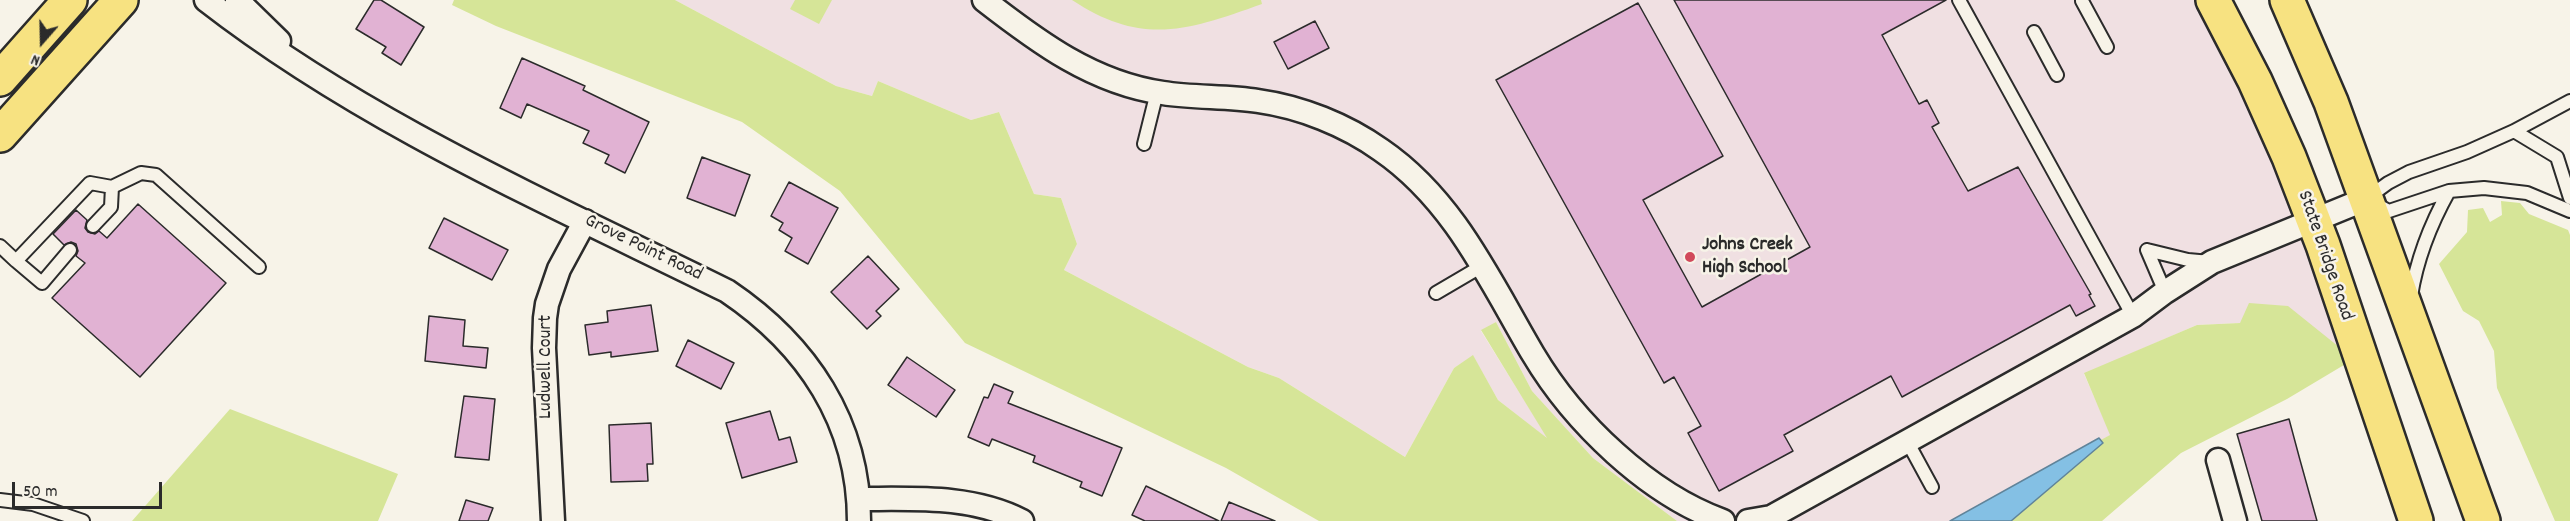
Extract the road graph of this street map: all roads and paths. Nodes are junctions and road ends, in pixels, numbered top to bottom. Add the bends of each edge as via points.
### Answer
1 (70, 0) edge
2 (121, 0) edge
3 (206, 0) edge
4 (237, 0) edge
5 (984, 0) edge
6 (1959, 0) edge
7 (2213, 0) edge
8 (2287, 0) edge
9 (2082, 1) edge
10 (2034, 32) dead end
11 (2107, 47) dead end
12 (315, 75) junction
13 (2057, 75) dead end
14 (0, 79) edge
15 (1157, 92) junction
16 (2570, 101) edge
17 (2514, 131) junction
18 (0, 135) edge
19 (1144, 144) dead end
20 (112, 188) junction
21 (2449, 191) junction
22 (2570, 198) edge
23 (2366, 199) junction
24 (2570, 211) edge
25 (585, 220) junction
26 (2314, 222) junction
27 (93, 226) dead end
28 (0, 246) edge
29 (70, 250) dead end
30 (16, 261) junction
31 (2212, 262) junction
32 (1482, 266) junction
33 (259, 267) dead end
34 (2164, 292) junction
35 (1436, 293) dead end
36 (2408, 315) junction
37 (2133, 316) junction
38 (1907, 441) junction
39 (2218, 460) dead end
40 (1932, 487) dead end
41 (0, 500) edge
42 (859, 510) edge
43 (83, 521) edge
44 (552, 521) edge
45 (1022, 521) edge
46 (1723, 521) edge
47 (1748, 521) edge
48 (2235, 521) edge
49 (2416, 521) edge
50 (2483, 521) edge

1 - 14 highway
2 - 18 highway
3 - 12 street, Grove Point Road
4 - 12 street, Grove Point Road
5 - 15 street via 1060,56 1106,78
6 - 37 lane
7 - 26 highway, State Bridge Road via 2255,81
8 - 23 highway via 2331,102
9 - 11 lane
10 - 13 lane
12 - 25 street, Grove Point Road via 368,110
15 - 19 lane
15 - 32 street via 1258,101 1304,112 1346,129 1381,149 1419,180 1453,219
16 - 17 lane
17 - 22 lane via 2557,157
17 - 23 lane via 2409,172
20 - 27 lane via 111,207
20 - 30 lane via 90,183
20 - 33 lane via 141,173 156,175
21 - 23 lane via 2389,211
21 - 24 lane via 2484,188 2527,193
21 - 36 lane via 2432,222 2416,268
23 - 26 street
23 - 36 highway
25 - 42 street, Grove Point Road via 727,291 783,334 813,371 836,412 852,457
25 - 44 street, Ludwell Court via 559,269 545,318
26 - 31 street
26 - 49 highway, State Bridge Road
28 - 30 lane
29 - 30 lane via 42,283
31 - 34 street
31 - 34 lane via 2146,250
32 - 35 lane
32 - 46 street via 1534,357 1573,412 1649,482 1695,511
34 - 37 street
36 - 50 highway
37 - 38 street
38 - 40 lane
38 - 47 street via 1772,517
39 - 48 street
41 - 43 lane via 33,504
42 - 45 street via 936,498 989,508

